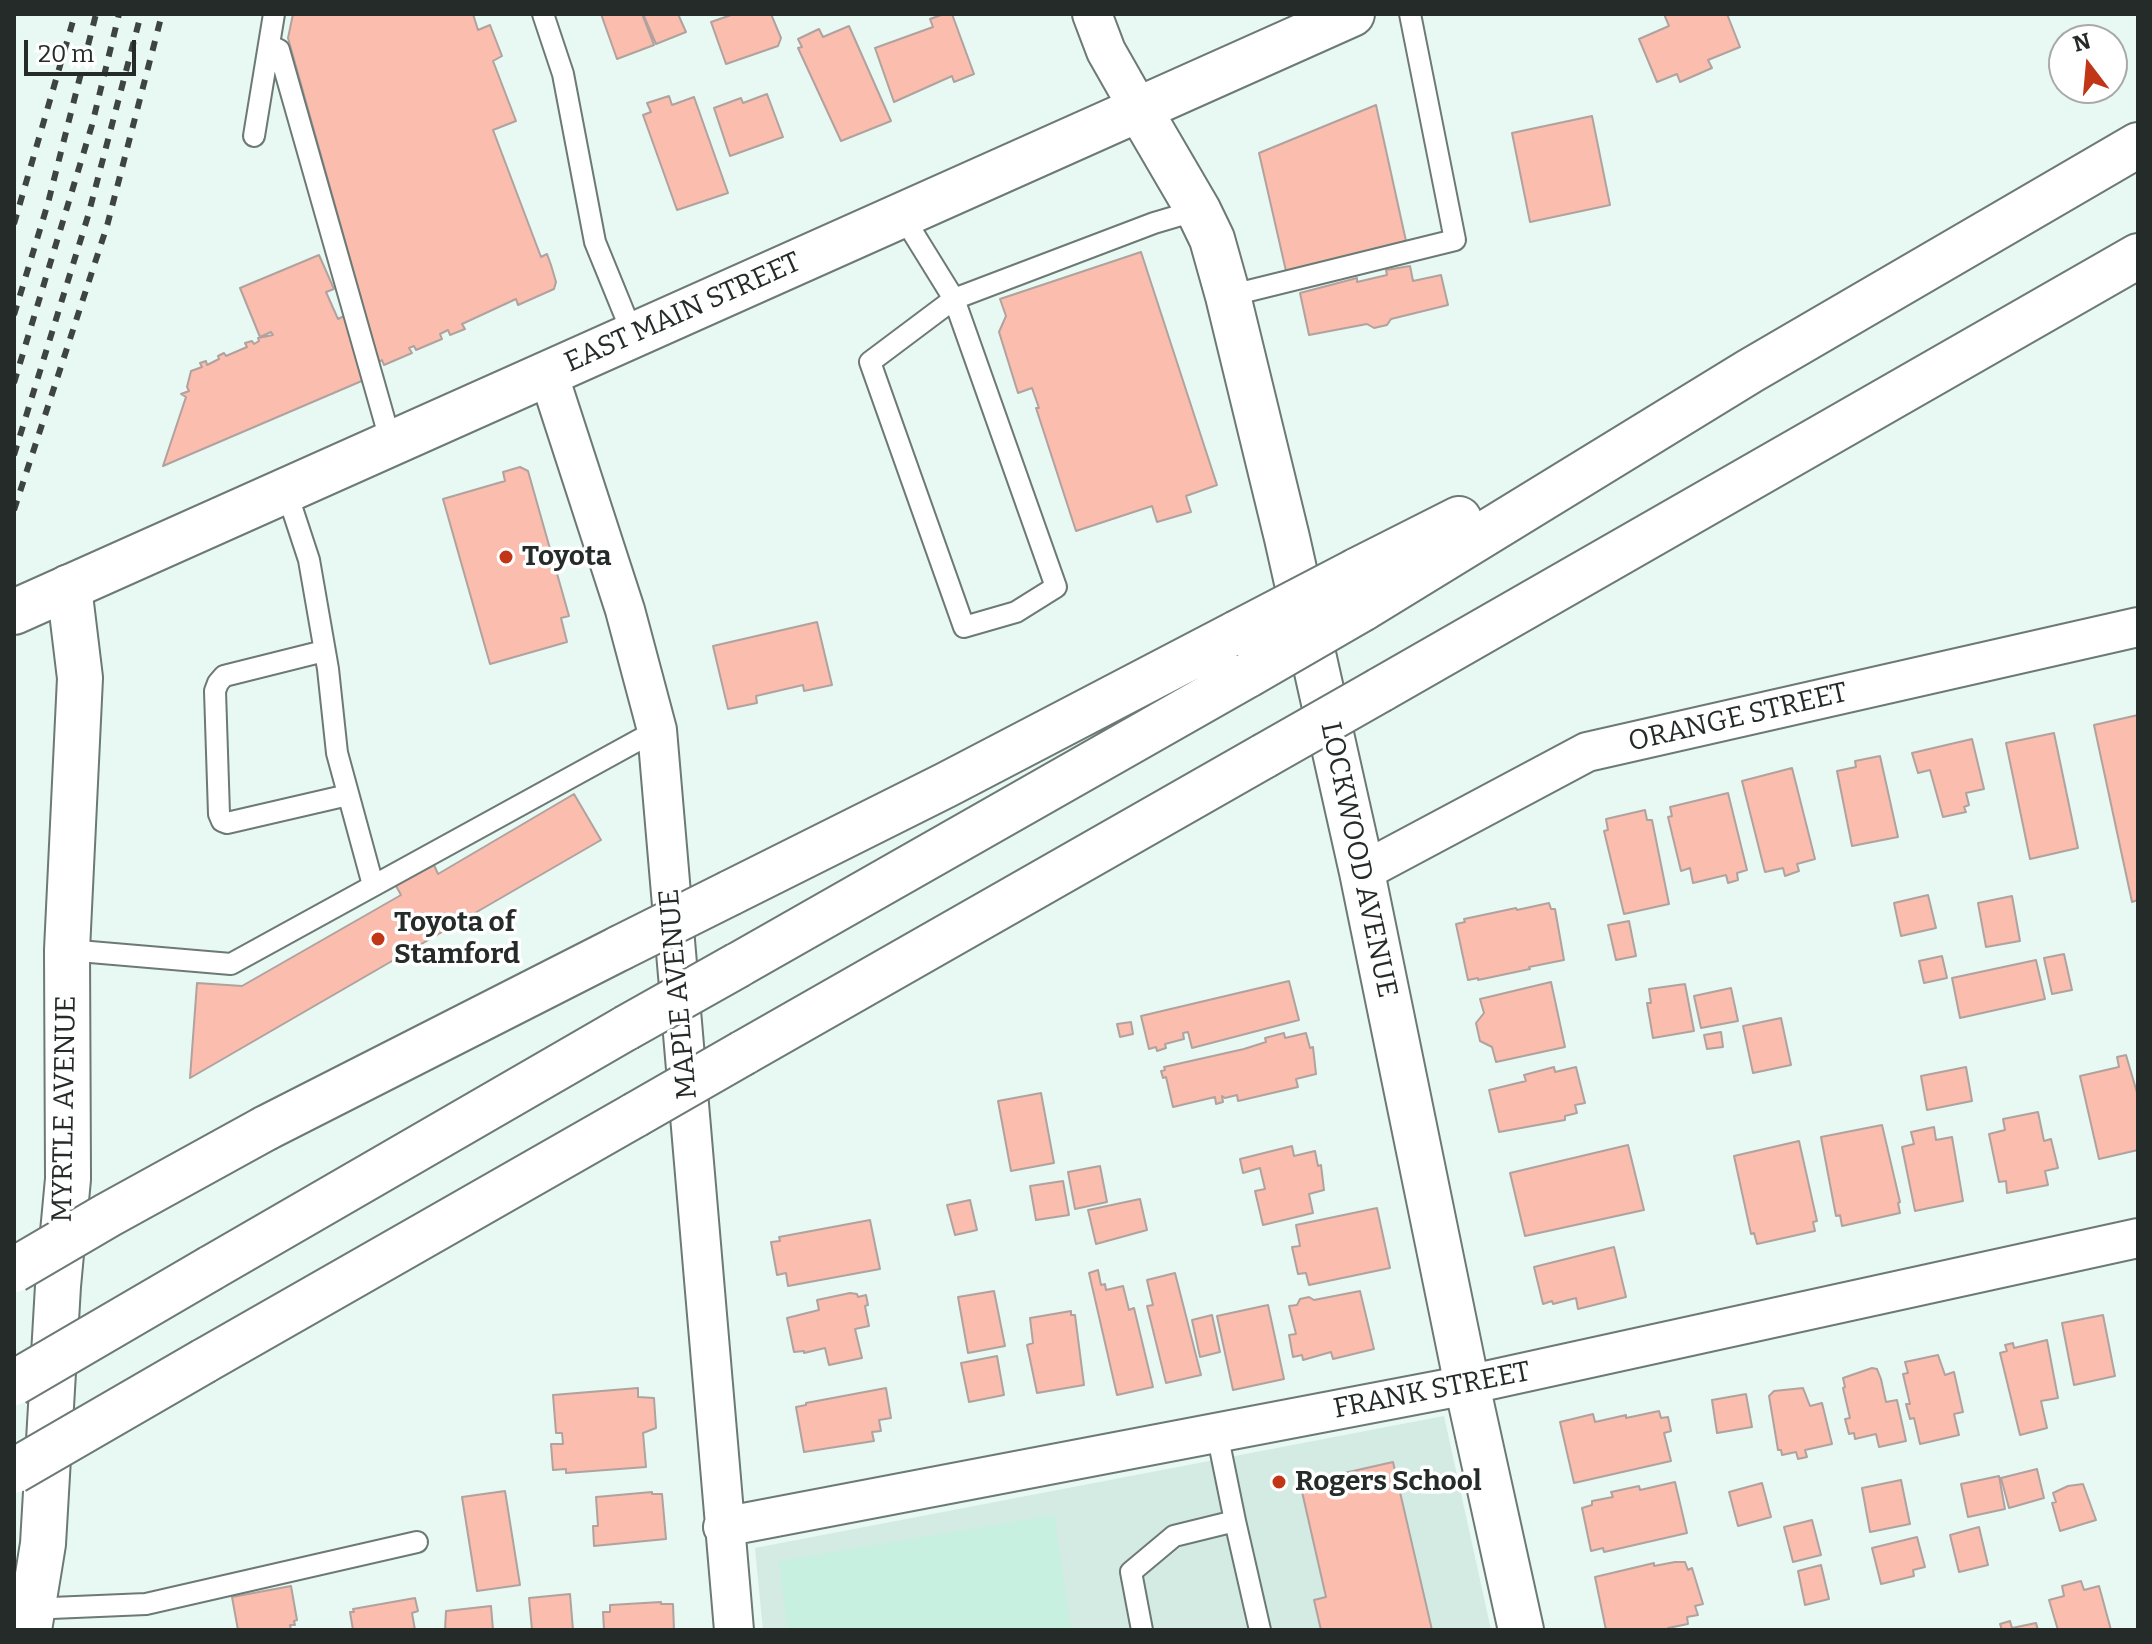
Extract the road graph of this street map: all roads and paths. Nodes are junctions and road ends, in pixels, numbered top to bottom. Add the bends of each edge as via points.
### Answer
1 (274, 14) edge
2 (543, 14) edge
3 (1092, 14) edge
4 (1352, 14) edge
5 (1410, 14) edge
6 (269, 45) junction
7 (1139, 109) junction
8 (254, 136) dead end
9 (2138, 145) edge
10 (1198, 210) junction
11 (902, 215) junction
12 (2138, 256) edge
13 (1228, 296) junction
14 (954, 299) junction
15 (633, 335) junction
16 (548, 373) junction
17 (391, 443) junction
18 (286, 490) junction
19 (69, 587) junction
20 (1359, 590) junction
21 (14, 612) edge
22 (2138, 627) edge
23 (324, 651) junction
24 (657, 730) junction
25 (348, 795) junction
26 (1362, 872) junction
27 (373, 885) junction
28 (67, 950) junction
29 (2138, 1238) edge
30 (14, 1270) edge
31 (14, 1383) edge
32 (1467, 1385) junction
33 (1217, 1433) junction
34 (14, 1471) edge
35 (1235, 1521) junction
36 (723, 1527) junction
37 (417, 1542) dead end
38 (26, 1616) edge
39 (734, 1630) edge
40 (1142, 1630) edge
41 (1260, 1630) edge
42 (1521, 1630) edge

1 - 6 lane
2 - 15 lane via 563,74 595,242
3 - 7 street
4 - 7 main road, EAST MAIN STREET
5 - 13 lane via 1455,240
6 - 8 lane
6 - 17 lane via 279,50
7 - 10 main road, LOCKWOOD AVENUE
7 - 11 main road, EAST MAIN STREET
9 - 20 main road
10 - 13 main road, LOCKWOOD AVENUE
10 - 14 lane
11 - 14 lane
11 - 15 main road, EAST MAIN STREET
12 - 34 main road, bridge
13 - 26 main road, LOCKWOOD AVENUE
14 - 14 lane via 870,362 964,627 1016,612 1056,587
15 - 16 main road, EAST MAIN STREET
16 - 17 main road, EAST MAIN STREET
16 - 24 street, MAPLE AVENUE via 625,610
17 - 18 main road, EAST MAIN STREET
18 - 19 main road, EAST MAIN STREET
18 - 23 lane via 309,560
19 - 21 main road, EAST MAIN STREET
19 - 28 main road, MYRTLE AVENUE via 80,678
20 - 30 main road, bridge via 1237,633 266,1128
20 - 31 main road, bridge via 1248,675
22 - 26 street, ORANGE STREET via 1587,752
23 - 25 lane
23 - 25 lane via 224,676 218,683 219,814 227,823
24 - 27 lane
24 - 36 street, MAPLE AVENUE
25 - 27 lane
26 - 32 main road, LOCKWOOD AVENUE
27 - 28 lane via 231,964
28 - 38 main road, MYRTLE AVENUE via 68,1179 43,1544
29 - 32 street, FRANK STREET
32 - 33 street, FRANK STREET
32 - 42 main road, LOCKWOOD AVENUE
33 - 35 lane
33 - 36 street, FRANK STREET
35 - 40 lane via 1174,1536 1131,1572
35 - 41 lane
36 - 39 street, MAPLE AVENUE
37 - 38 lane via 146,1604

